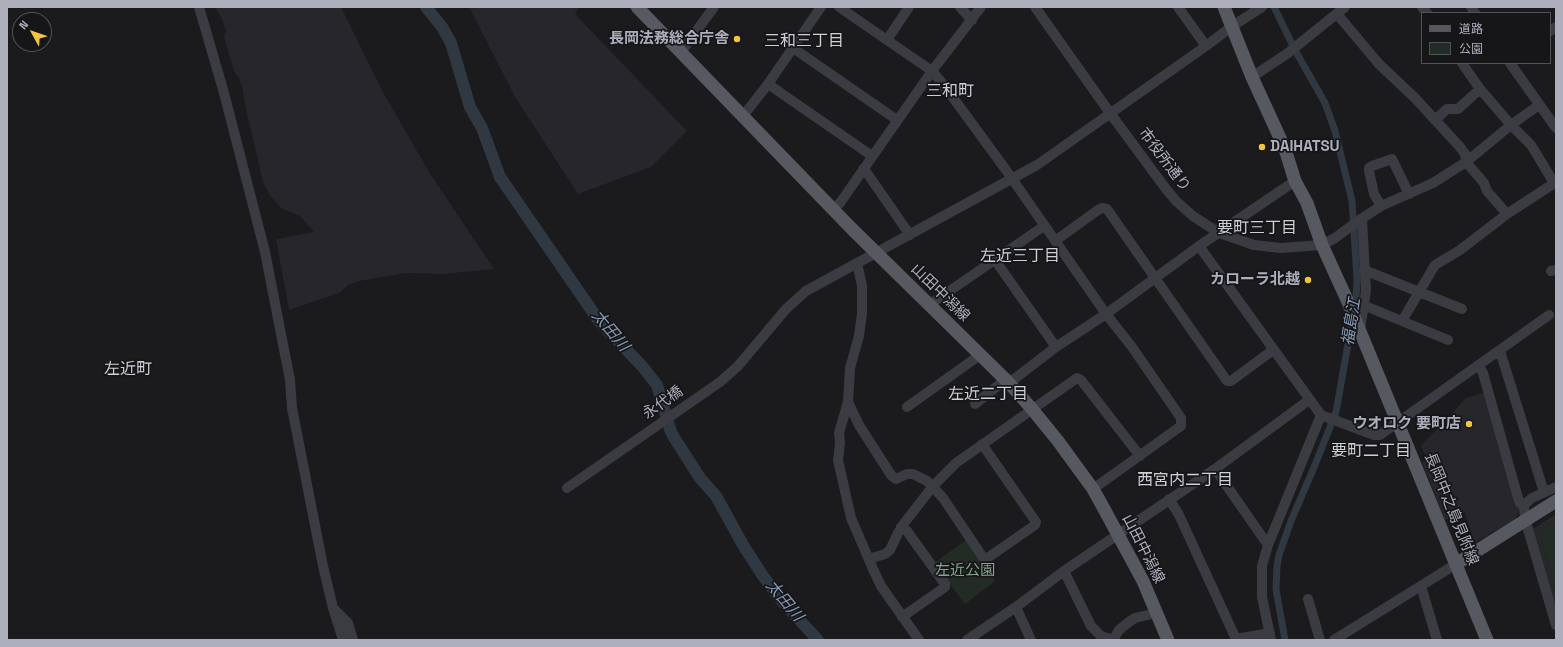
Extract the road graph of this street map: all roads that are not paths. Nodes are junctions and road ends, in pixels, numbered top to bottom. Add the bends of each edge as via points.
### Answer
1 (199, 7) edge
2 (636, 7) edge
3 (714, 7) edge
4 (822, 7) edge
5 (839, 7) edge
6 (910, 7) edge
7 (960, 7) edge
8 (981, 7) edge
9 (1035, 7) edge
10 (1178, 7) edge
11 (1224, 7) edge
12 (1262, 7) edge
13 (1346, 7) edge
14 (1337, 14) junction
15 (972, 20) junction
16 (1232, 27) junction
17 (887, 40) junction
18 (1206, 46) junction
19 (793, 48) junction
20 (681, 52) junction
21 (1463, 64) edge
22 (1511, 64) edge
23 (932, 72) junction
24 (1252, 77) junction
25 (768, 84) junction
26 (1480, 89) junction
27 (1540, 105) junction
28 (1110, 113) junction
29 (743, 116) junction
30 (897, 120) junction
31 (1434, 120) junction
32 (1511, 125) junction
33 (1556, 128) edge
34 (872, 156) junction
35 (1466, 162) junction
36 (863, 169) junction
37 (1012, 179) junction
38 (1295, 181) junction
39 (1555, 182) edge
40 (1409, 194) junction
41 (1381, 206) junction
42 (834, 209) junction
43 (1507, 214) junction
44 (1360, 220) junction
45 (1044, 226) junction
46 (1219, 233) junction
47 (910, 235) junction
48 (1055, 241) junction
49 (1322, 245) junction
50 (1198, 246) junction
51 (877, 253) junction
52 (995, 260) junction
53 (857, 263) junction
54 (1364, 271) junction
55 (1154, 278) junction
56 (1419, 291) junction
57 (929, 305) junction
58 (1363, 305) junction
59 (1462, 309) dead end
60 (1106, 314) junction
61 (1549, 315) dead end
62 (1402, 321) junction
63 (1358, 327) junction
64 (1448, 340) dead end
65 (1056, 347) junction
66 (1273, 350) junction
67 (1500, 351) junction
68 (980, 355) junction
69 (1479, 366) junction
70 (1007, 382) junction
71 (1310, 400) junction
72 (848, 402) junction
73 (975, 404) dead end
74 (907, 407) dead end
75 (1032, 409) junction
76 (1324, 416) junction
77 (1398, 423) junction
78 (982, 444) junction
79 (1140, 456) junction
80 (1215, 468) junction
81 (933, 486) junction
82 (1556, 487) edge
83 (567, 488) dead end
84 (1093, 489) junction
85 (1544, 492) junction
86 (1169, 499) junction
87 (1556, 501) edge
88 (1525, 513) junction
89 (901, 527) junction
90 (1119, 533) junction
91 (1268, 545) junction
92 (869, 558) junction
93 (1456, 564) junction
94 (1064, 571) junction
95 (1421, 586) junction
96 (1308, 599) dead end
97 (1016, 607) junction
98 (333, 608) junction
99 (1156, 612) junction
100 (902, 617) junction
101 (1556, 625) edge
102 (1270, 637) edge
103 (343, 640) edge
104 (353, 640) edge
105 (919, 640) edge
106 (967, 640) edge
107 (1031, 640) edge
108 (1113, 640) edge
109 (1168, 640) edge
110 (1320, 640) edge
111 (1334, 640) edge
112 (1437, 640) edge
113 (1487, 640) edge

1 - 98 street via 265,252 290,380 292,408
2 - 20 main road, 山田中潟線
3 - 20 street
4 - 19 street
5 - 17 street
6 - 17 street
7 - 15 street
8 - 15 street
9 - 28 street, 市役所通り
10 - 18 street
11 - 16 main road
12 - 16 street, 永代橋
13 - 14 street
14 - 24 street via 1288,53
14 - 31 street via 1379,64
15 - 23 street
16 - 18 street, 永代橋
16 - 24 main road
17 - 23 street
18 - 28 street, 永代橋
19 - 25 street
19 - 30 street
20 - 29 main road, 山田中潟線
21 - 26 street
22 - 27 street
23 - 30 street
23 - 37 street
24 - 38 main road via 1285,149
25 - 29 street
25 - 34 street
26 - 31 street via 1458,109 1447,110
26 - 32 street
27 - 32 street
27 - 33 street
28 - 37 street, 永代橋 via 1037,165
28 - 46 street, 市役所通り via 1176,201
29 - 42 main road, 山田中潟線
30 - 34 street
31 - 35 street via 1465,154
32 - 35 street
32 - 39 street via 1531,145
34 - 36 street
35 - 40 street via 1433,183
35 - 43 street via 1484,183 1487,192
36 - 42 street
36 - 47 street
37 - 45 street
37 - 47 street, 永代橋
38 - 46 street
38 - 49 main road
39 - 43 street
40 - 41 street
40 - 41 street via 1392,159 1372,166 1369,171 1374,194
41 - 44 street
42 - 51 main road, 山田中潟線
43 - 56 street via 1460,250 1435,265
44 - 49 street
44 - 54 street via 1364,241
45 - 48 street
45 - 52 street
46 - 49 street, 市役所通り via 1270,248
46 - 50 street
47 - 51 street, 永代橋
48 - 55 street via 1098,210 1107,209
48 - 60 street
49 - 63 main road, 長岡中之島見附線
50 - 55 street
50 - 66 street
51 - 53 street, 永代橋
51 - 57 main road, 山田中潟線
52 - 57 street
52 - 65 street
53 - 72 street via 862,286 862,314 850,368
53 - 83 street, 永代橋 via 794,301 738,366 705,392
54 - 56 street
54 - 58 street via 1366,291
55 - 60 street
55 - 66 street via 1227,381 1231,381
56 - 59 street
56 - 62 street
57 - 68 main road, 山田中潟線
58 - 62 street
58 - 63 street
60 - 65 street
60 - 79 street via 1181,418 1181,426
61 - 67 street
62 - 64 street
63 - 77 main road, 長岡中之島見附線
65 - 70 street
66 - 71 street
67 - 69 street
67 - 85 street
68 - 70 main road, 山田中潟線
68 - 74 street
69 - 77 street
69 - 88 street via 1518,498
70 - 73 street
70 - 75 main road, 山田中潟線
71 - 76 street
71 - 80 street
72 - 81 street via 859,425 891,475 896,479 913,474 927,480
72 - 92 street via 839,433 838,460 851,518
75 - 78 street
75 - 79 street via 1077,378
75 - 84 main road, 山田中潟線
76 - 77 street via 1374,435 1380,435
76 - 91 street
77 - 93 main road, 長岡中之島見附線
78 - 81 street via 956,463
78 - 81 street via 1036,522 1034,525 986,559
79 - 84 street
80 - 86 street
80 - 91 street
81 - 89 street
82 - 85 street
84 - 90 main road, 山田中潟線
85 - 88 street via 1528,501
86 - 90 street
86 - 102 street via 1179,515 1236,639
87 - 88 main road
88 - 93 main road
88 - 101 street
89 - 92 street via 890,550
89 - 100 street via 907,531 945,584 945,587
90 - 94 street
90 - 99 main road, 山田中潟線
91 - 102 street via 1262,566 1261,587
92 - 100 street via 880,586
93 - 95 street
93 - 113 main road, 長岡中之島見附線
94 - 97 street
94 - 108 street via 1091,626 1101,636
95 - 111 street
95 - 112 street
96 - 110 street
97 - 106 street
97 - 107 street
98 - 103 street
98 - 104 street via 348,624
99 - 108 street via 1135,618 1119,630
99 - 109 main road, 山田中潟線
100 - 105 street

